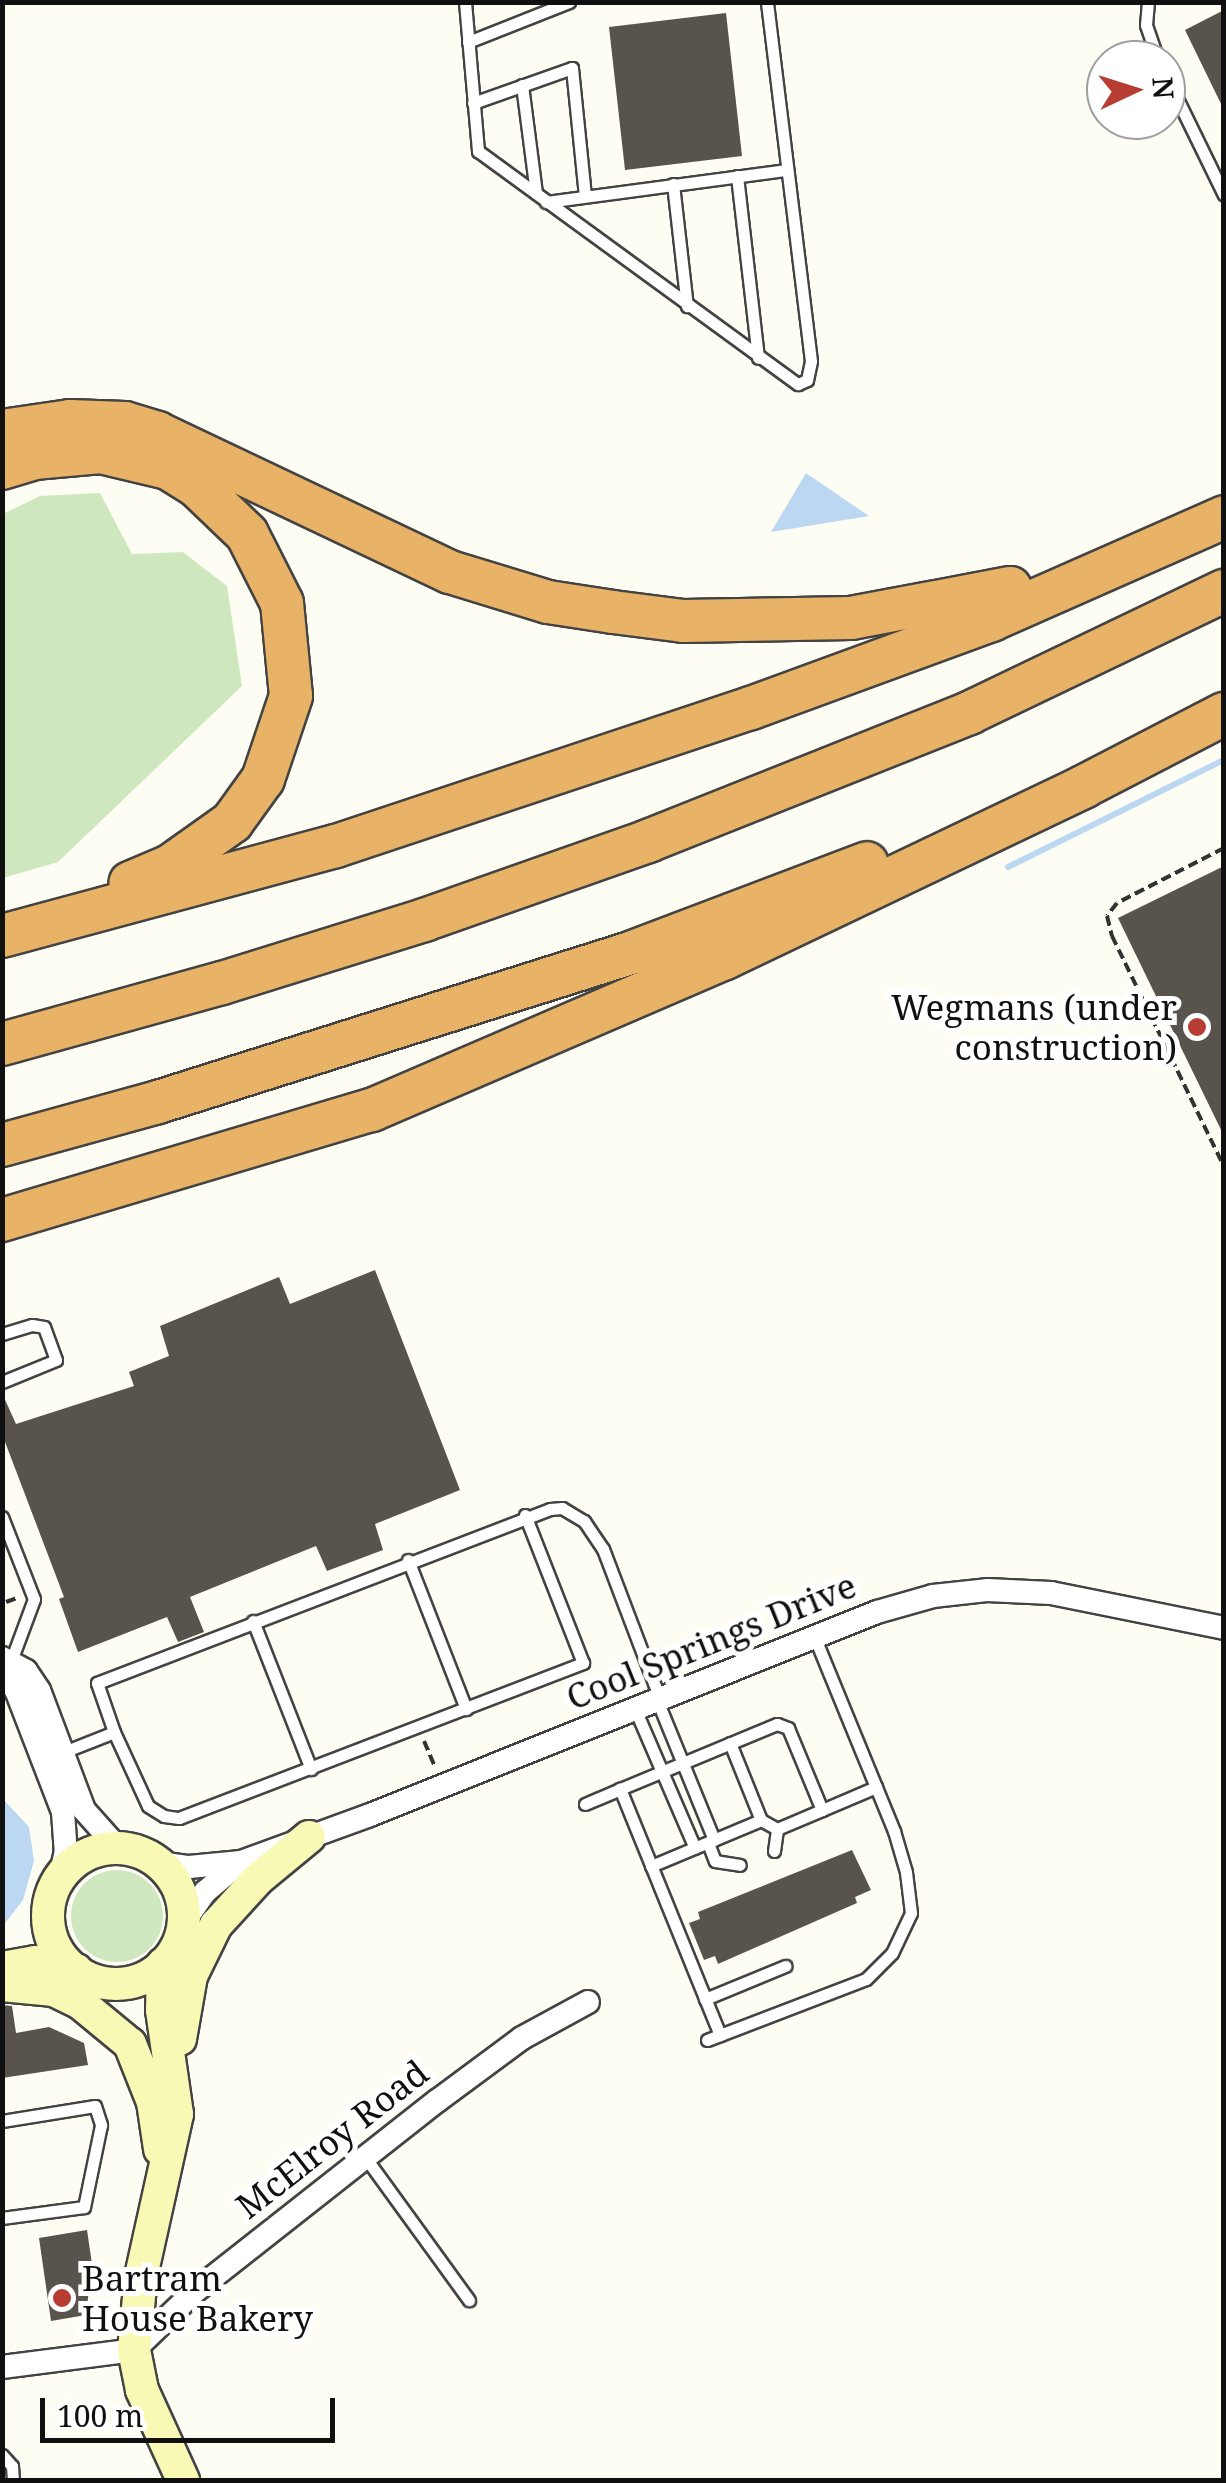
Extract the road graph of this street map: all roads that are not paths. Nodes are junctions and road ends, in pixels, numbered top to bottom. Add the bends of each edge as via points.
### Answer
1 (465, 2) edge
2 (570, 2) edge
3 (767, 2) edge
4 (1148, 2) edge
5 (1151, 40) edge
6 (468, 42) junction
7 (522, 85) junction
8 (473, 103) junction
9 (1186, 117) edge
10 (787, 170) junction
11 (737, 176) junction
12 (673, 184) junction
13 (586, 195) junction
14 (1224, 195) edge
15 (541, 197) junction
16 (688, 306) junction
17 (758, 358) junction
18 (2, 431) edge
19 (2, 468) edge
20 (1224, 516) edge
21 (1224, 591) edge
22 (1224, 701) edge
23 (1224, 714) edge
24 (2, 932) edge
25 (2, 1044) edge
26 (2, 1145) edge
27 (2, 1220) edge
28 (2, 1334) edge
29 (2, 1382) edge
30 (524, 1515) junction
31 (2, 1517) edge
32 (408, 1560) junction
33 (252, 1621) junction
34 (1224, 1628) edge
35 (814, 1636) junction
36 (5, 1662) edge
37 (651, 1703) junction
38 (466, 1708) junction
39 (114, 1732) junction
40 (730, 1744) junction
41 (53, 1756) junction
42 (682, 1763) junction
43 (312, 1770) junction
44 (662, 1771) junction
45 (876, 1787) junction
46 (620, 1789) junction
47 (585, 1804) dead end
48 (822, 1810) junction
49 (761, 1820) junction
50 (777, 1829) junction
51 (309, 1836) junction
52 (706, 1844) junction
53 (118, 1848) junction
54 (774, 1851) dead end
55 (159, 1862) junction
56 (241, 1862) junction
57 (740, 1865) dead end
58 (651, 1866) junction
59 (60, 1877) junction
60 (49, 1916) junction
61 (184, 1922) junction
62 (2, 1952) edge
63 (164, 1964) junction
64 (785, 1966) dead end
65 (2, 1968) edge
66 (76, 1970) junction
67 (110, 1983) junction
68 (2, 1985) edge
69 (705, 1999) junction
70 (588, 2002) dead end
71 (720, 2035) junction
72 (706, 2040) dead end
73 (2, 2121) edge
74 (365, 2157) junction
75 (166, 2168) junction
76 (2, 2218) edge
77 (469, 2300) dead end
78 (134, 2350) junction
79 (2, 2367) edge
80 (2, 2456) edge
81 (13, 2480) edge
82 (183, 2480) edge

1 - 6 lane
2 - 6 lane
3 - 10 lane
4 - 5 lane
6 - 8 lane
7 - 8 lane
7 - 13 lane via 572,68
7 - 15 lane
8 - 15 lane via 478,151
9 - 14 lane
10 - 11 lane
10 - 17 lane via 810,374 798,384
11 - 12 lane
11 - 17 lane
12 - 13 lane
12 - 16 lane
13 - 15 lane
15 - 16 lane
16 - 17 lane
18 - 20 highway via 70,421 125,424 194,449 450,572 548,602 682,621 815,620 919,609 996,593
19 - 24 highway via 101,452 168,468 197,486 247,534 267,566 282,603 291,696 263,779 232,822 170,866
20 - 24 highway via 991,620 751,708 336,846
21 - 25 highway via 969,714 648,841 369,938
22 - 26 highway via 929,839 634,952
23 - 27 highway via 726,958 372,1110
28 - 29 lane via 44,1328 56,1360
30 - 32 lane
30 - 37 lane via 562,1508 593,1532 620,1588
30 - 38 lane via 583,1663
31 - 36 lane via 34,1598
32 - 33 lane
32 - 38 lane
33 - 39 lane via 97,1683
33 - 43 lane
34 - 35 street, Cool Springs Drive via 1051,1593 986,1590 914,1602
35 - 37 street, Cool Springs Drive
35 - 45 lane
36 - 41 street via 26,1671 38,1689
37 - 42 lane
37 - 44 lane
37 - 51 street, Cool Springs Drive
38 - 43 lane
39 - 41 lane
39 - 43 lane via 148,1806 164,1816 180,1818
40 - 42 lane
40 - 48 lane via 778,1724 788,1728
40 - 49 lane
41 - 53 street via 84,1810
41 - 59 street via 65,1826
42 - 44 lane
42 - 52 lane
44 - 46 lane
44 - 52 lane
45 - 48 lane
45 - 71 lane via 911,1913 892,1952 866,1979
46 - 47 lane
46 - 58 lane
48 - 50 lane
49 - 50 lane
49 - 52 lane
50 - 54 lane
51 - 56 street, Cool Springs Drive
51 - 75 street via 236,1901 202,1948 180,2026 183,2114
52 - 57 lane via 715,1861
52 - 58 lane
53 - 55 street
53 - 59 street via 86,1855
55 - 56 street, Cool Springs Drive via 189,1868
55 - 61 street via 179,1889
56 - 61 street, Cool Springs Drive via 205,1892
58 - 69 lane
59 - 60 street
60 - 62 street
60 - 66 street via 59,1952
61 - 63 street
63 - 67 street via 138,1980
63 - 75 street via 162,2010 176,2093
64 - 69 lane
65 - 66 street via 35,1962
66 - 67 street
67 - 75 street via 148,2016 159,2046 169,2091
68 - 75 street via 66,1996 130,2044 153,2102
69 - 71 lane
70 - 74 street, McElroy Road via 522,2038
71 - 72 lane
73 - 76 lane via 96,2106 102,2125 84,2208
74 - 77 lane
74 - 78 street, McElroy Road via 194,2292
75 - 78 street via 141,2276
78 - 79 street
78 - 82 street via 142,2390
80 - 81 lane

